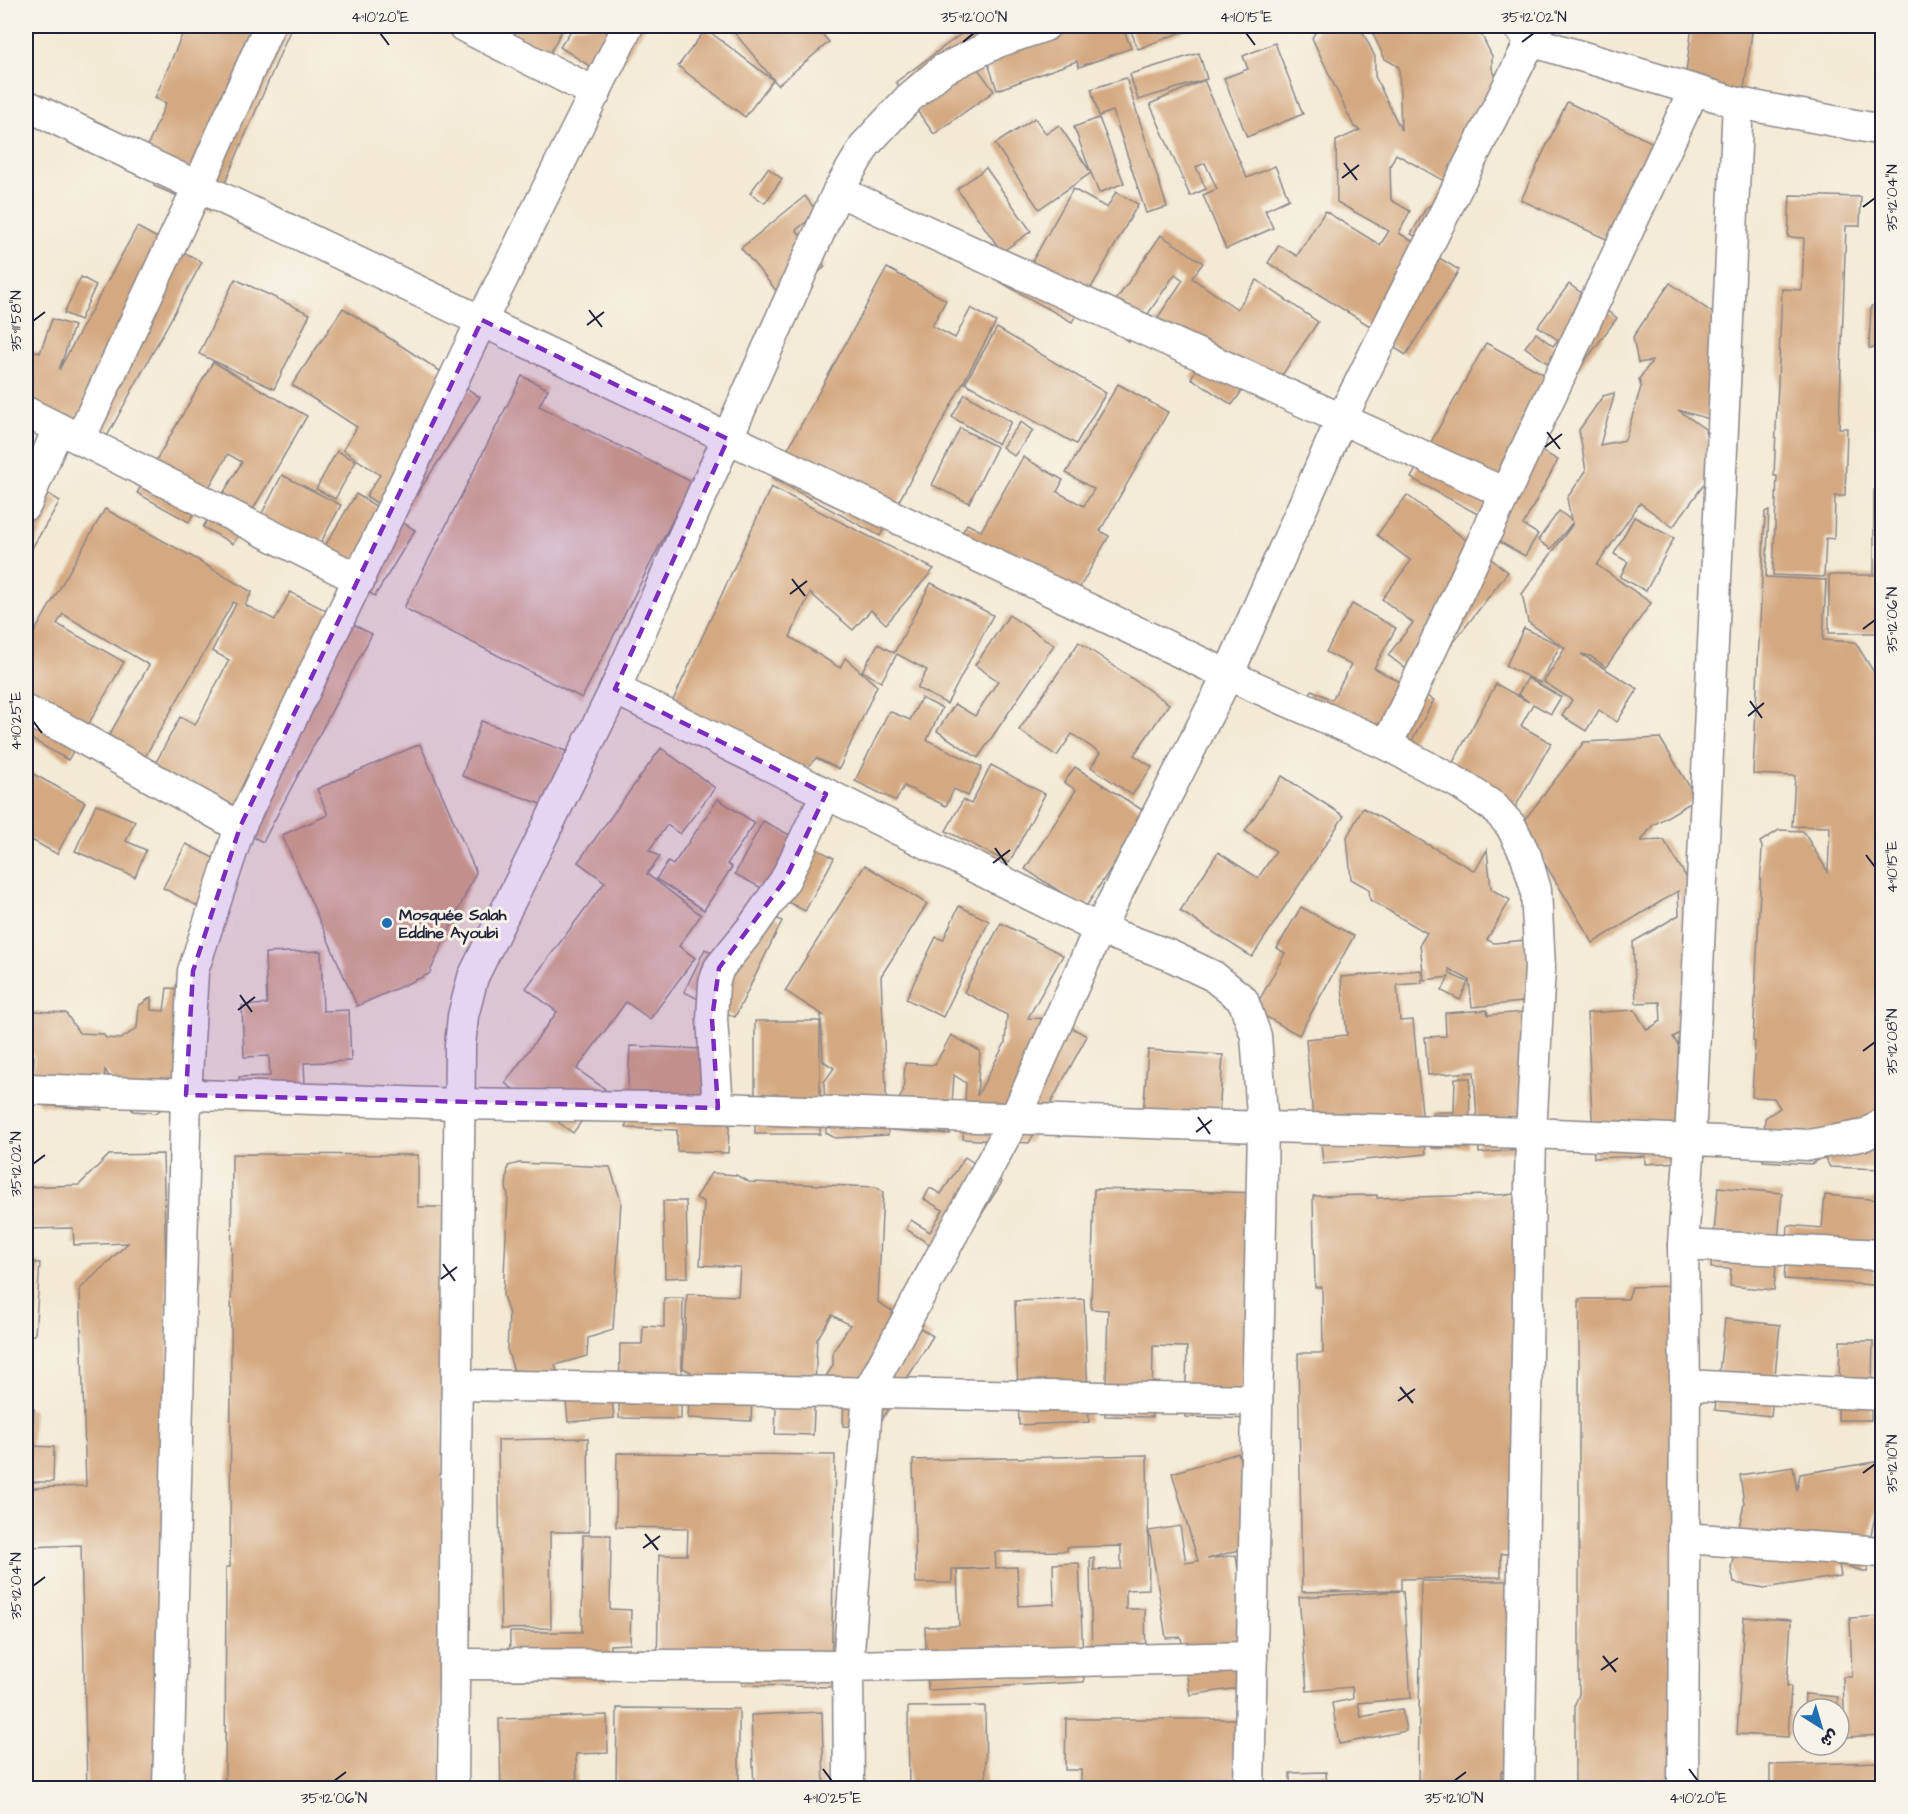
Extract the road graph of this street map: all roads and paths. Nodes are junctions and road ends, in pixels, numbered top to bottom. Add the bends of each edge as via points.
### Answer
1 (269, 26) edge
2 (463, 26) edge
3 (628, 26) edge
4 (1045, 26) edge
5 (1529, 31) edge
6 (1694, 90) junction
7 (596, 93) junction
8 (1738, 103) junction
9 (26, 105) edge
10 (1882, 130) edge
11 (198, 187) junction
12 (838, 191) junction
13 (482, 320) junction
14 (26, 412) edge
15 (1342, 418) junction
16 (69, 433) junction
17 (728, 439) junction
18 (1505, 493) junction
19 (26, 505) edge
20 (360, 580) junction
21 (1228, 675) junction
22 (615, 689) junction
23 (26, 711) edge
24 (1388, 746) junction
25 (826, 794) junction
26 (240, 826) junction
27 (1099, 929) junction
28 (26, 1089) edge
29 (186, 1095) junction
30 (460, 1104) junction
31 (718, 1108) junction
32 (1015, 1118) junction
33 (1882, 1124) edge
34 (1263, 1127) junction
35 (1531, 1133) junction
36 (1690, 1141) junction
37 (1683, 1245) junction
38 (1882, 1255) edge
39 (458, 1384) junction
40 (1685, 1385) junction
41 (868, 1392) junction
42 (1882, 1395) edge
43 (1257, 1400) junction
44 (1684, 1538) junction
45 (1882, 1552) edge
46 (1252, 1657) junction
47 (454, 1664) junction
48 (848, 1666) junction
49 (168, 1788) edge
50 (453, 1788) edge
51 (849, 1788) edge
52 (1250, 1788) edge
53 (1519, 1788) edge
54 (1683, 1788) edge

1 - 11 street
2 - 7 street
3 - 7 street
4 - 12 street via 998,42 942,70 866,144
5 - 6 street
5 - 15 street
6 - 8 street
6 - 18 street
7 - 13 street
8 - 10 street
8 - 36 street
9 - 11 street
11 - 13 street
11 - 16 street
12 - 15 street
12 - 17 street
13 - 17 street
13 - 20 street
14 - 16 street
15 - 18 street
15 - 21 street
16 - 19 street
16 - 20 street
17 - 21 street
17 - 22 street
18 - 24 street
20 - 26 street
21 - 24 street
21 - 27 street
22 - 25 street
22 - 30 street via 473,977 463,1016
23 - 26 street
24 - 35 street via 1494,807 1511,826 1526,856 1536,890 1540,968
25 - 27 street
25 - 31 street via 785,880 718,968 712,1019
26 - 29 street via 194,971
27 - 32 street
27 - 34 street via 1214,976 1243,1000 1256,1036
28 - 29 street
29 - 30 street
29 - 49 street
30 - 31 street
30 - 39 street
31 - 32 street
32 - 34 street
32 - 41 street
33 - 36 street via 1865,1135 1809,1145
34 - 35 street
34 - 43 street
35 - 36 street
35 - 53 street
36 - 37 street
37 - 38 street
37 - 40 street
39 - 41 street
39 - 47 street
40 - 42 street
40 - 44 street
41 - 43 street
41 - 48 street
43 - 46 street
44 - 45 street
44 - 54 street
46 - 48 street
46 - 52 street
47 - 48 street
47 - 50 street
48 - 51 street

